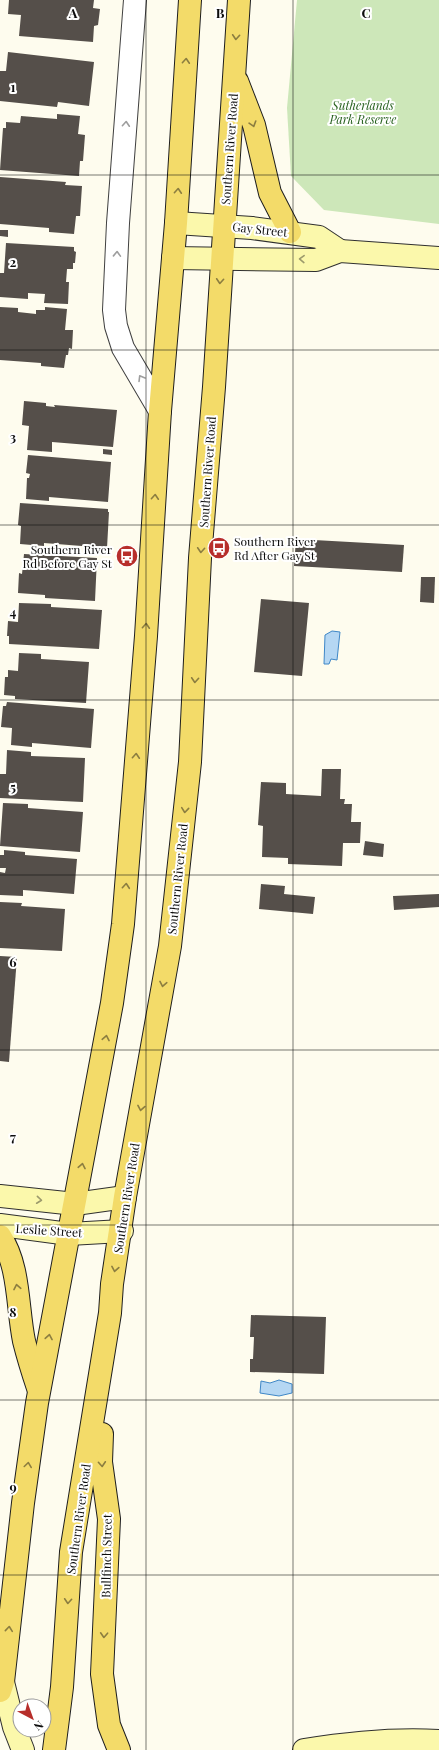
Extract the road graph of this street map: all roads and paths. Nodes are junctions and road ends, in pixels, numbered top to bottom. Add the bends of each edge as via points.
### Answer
1 (134, 0) edge
2 (190, 0) edge
3 (239, 0) edge
4 (234, 74) junction
5 (176, 222) junction
6 (224, 226) junction
7 (290, 232) junction
8 (340, 251) junction
9 (173, 258) junction
10 (222, 258) junction
11 (439, 258) edge
12 (160, 411) junction
13 (0, 1196) edge
14 (126, 1197) junction
15 (75, 1204) junction
16 (0, 1225) edge
17 (122, 1231) junction
18 (69, 1234) junction
19 (0, 1236) edge
20 (110, 1313) junction
21 (39, 1394) junction
22 (1, 1686) edge
23 (439, 1741) edge
24 (22, 1750) edge
25 (54, 1750) edge
26 (119, 1750) edge
27 (304, 1750) edge

12 -> 1 street via 123,348 114,310
5 -> 2 main road
3 -> 4 main road, Southern River Road
4 - 6 main road, Southern River Road
4 -> 7 main road via 254,125 270,192
5 - 6 street, Gay Street
5 - 9 main road
6 - 7 street, Gay Street
6 - 10 main road, Southern River Road
7 - 8 street, Gay Street via 319,236
8 -> 10 street via 316,260
8 - 11 street
9 - 10 street
9 - 12 main road
10 -> 14 main road, Southern River Road via 200,558 190,762 170,946
15 -> 12 main road via 112,1004 123,924 146,636
13 -> 15 street
14 - 15 street
14 - 17 main road, Southern River Road
15 - 18 main road
16 - 18 street, Leslie Street
17 - 18 street, Leslie Street
17 -> 20 main road, Southern River Road via 112,1284
21 -> 18 main road
21 -> 19 main road via 24,1340 19,1298 10,1257
20 -> 25 main road, Southern River Road via 71,1552 62,1687
20 -> 26 main road, Bullfinch Street via 101,1462 109,1519 102,1674 109,1725
22 -> 21 main road
22 - 24 street
23 - 27 street via 411,1739

